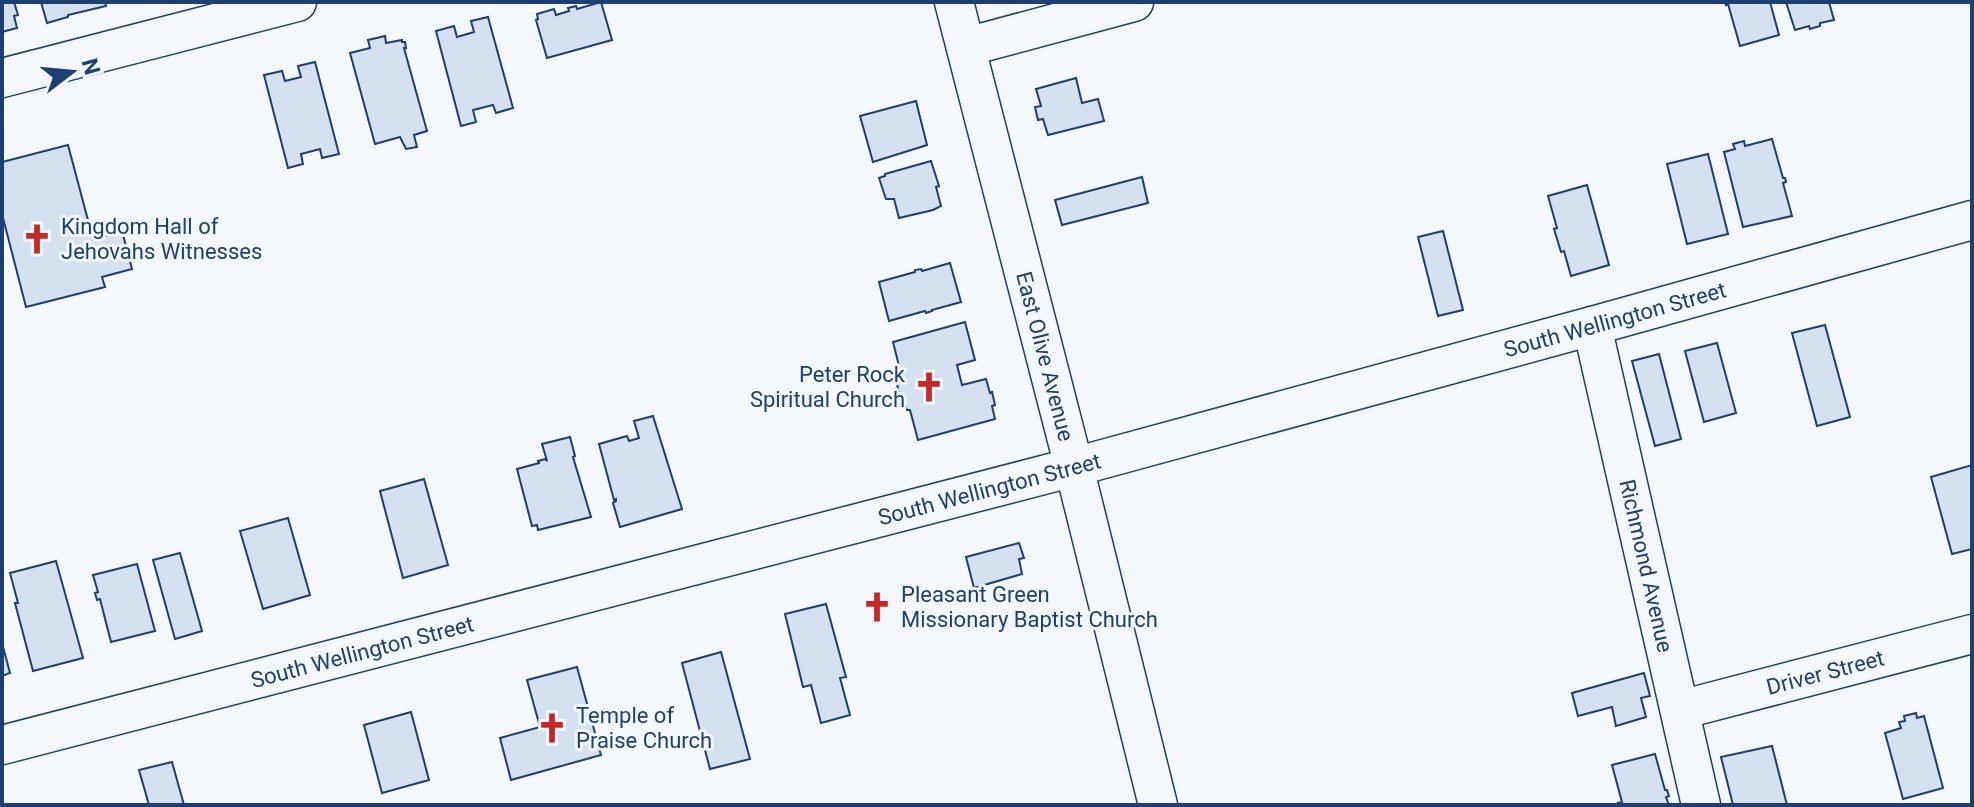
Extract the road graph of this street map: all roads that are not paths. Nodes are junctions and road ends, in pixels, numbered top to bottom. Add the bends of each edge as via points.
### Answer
1 (297, 2) edge
2 (954, 2) edge
3 (1134, 2) edge
4 (966, 47) junction
5 (2, 78) edge
6 (1972, 220) edge
7 (1592, 326) junction
8 (1074, 467) junction
9 (1972, 634) edge
10 (1680, 710) junction
11 (2, 745) edge
12 (1158, 805) edge
13 (1701, 805) edge

1 - 5 street
2 - 4 street, East Olive Avenue
3 - 4 street
4 - 8 street, East Olive Avenue
6 - 7 street, South Wellington Street
7 - 8 street, South Wellington Street
7 - 10 street, Richmond Avenue
8 - 11 street, South Wellington Street
8 - 12 street, East Olive Avenue
9 - 10 street, Driver Street
10 - 13 street, Richmond Avenue

